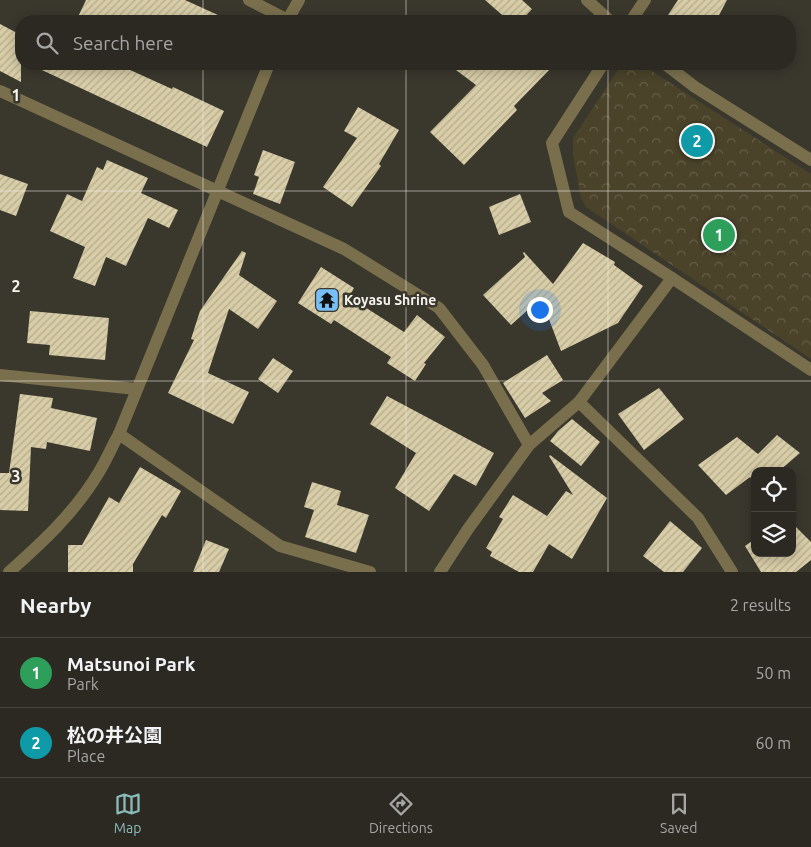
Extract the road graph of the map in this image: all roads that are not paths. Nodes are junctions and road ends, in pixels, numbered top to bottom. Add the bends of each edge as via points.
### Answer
1 (249, 0) edge
2 (299, 0) edge
3 (587, 0) edge
4 (645, 0) edge
5 (276, 15) edge
6 (290, 15) edge
7 (603, 15) edge
8 (635, 15) edge
9 (266, 70) edge
10 (599, 70) edge
11 (673, 70) edge
12 (0, 91) edge
13 (811, 160) edge
14 (216, 191) junction
15 (672, 278) junction
16 (811, 370) edge
17 (0, 375) edge
18 (136, 389) junction
19 (579, 402) junction
20 (119, 434) junction
21 (529, 445) junction
22 (9, 572) edge
23 (370, 572) edge
24 (440, 572) edge
25 (732, 572) edge

1 - 5 street
2 - 6 street
3 - 7 street
4 - 8 street
9 - 14 street
10 - 15 street via 552,143 569,212
11 - 13 street
12 - 14 street
14 - 18 street
14 - 21 street via 344,249 439,308 483,365
15 - 16 street
15 - 19 street
17 - 18 street
18 - 20 street
19 - 21 street
19 - 25 street via 698,518
20 - 22 street via 74,509
20 - 23 street via 280,546
21 - 24 street

